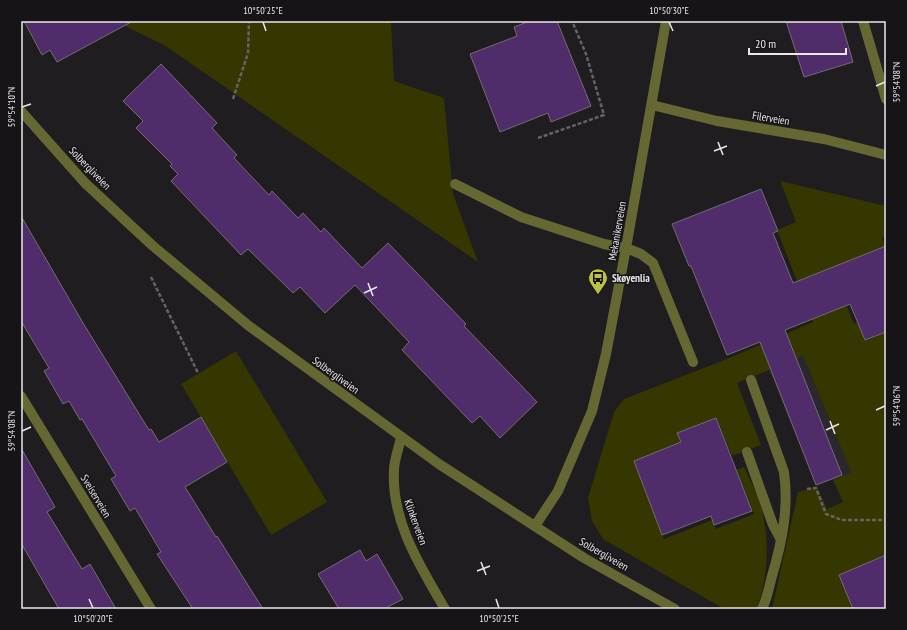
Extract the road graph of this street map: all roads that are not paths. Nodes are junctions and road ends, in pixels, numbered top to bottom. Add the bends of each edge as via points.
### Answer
1 (666, 21) edge
2 (863, 21) edge
3 (886, 99) edge
4 (652, 105) junction
5 (21, 110) edge
6 (886, 155) edge
7 (455, 184) dead end
8 (626, 248) junction
9 (693, 362) dead end
10 (751, 380) dead end
11 (21, 396) edge
12 (401, 438) junction
13 (747, 452) dead end
14 (535, 526) junction
15 (781, 540) junction
16 (151, 609) edge
17 (445, 609) edge
18 (675, 609) edge
19 (762, 609) edge

1 - 4 street, Mekanikerveien
2 - 3 street
4 - 6 street, Filerveien via 717,120 824,139
4 - 8 street, Mekanikerveien
5 - 12 street, Solbergliveien via 85,183 153,246 249,326
7 - 8 street via 521,217 604,244
8 - 9 street via 641,254 653,264
8 - 14 street, Mekanikerveien via 606,354 592,411 558,491
10 - 15 street via 784,472 786,511
11 - 16 street, Sveiserveien
12 - 14 street, Solbergliveien
12 - 17 street, Klinkerveien via 394,468 396,510 408,539
13 - 15 street via 773,525
14 - 18 street, Solbergliveien via 584,558
15 - 19 street

